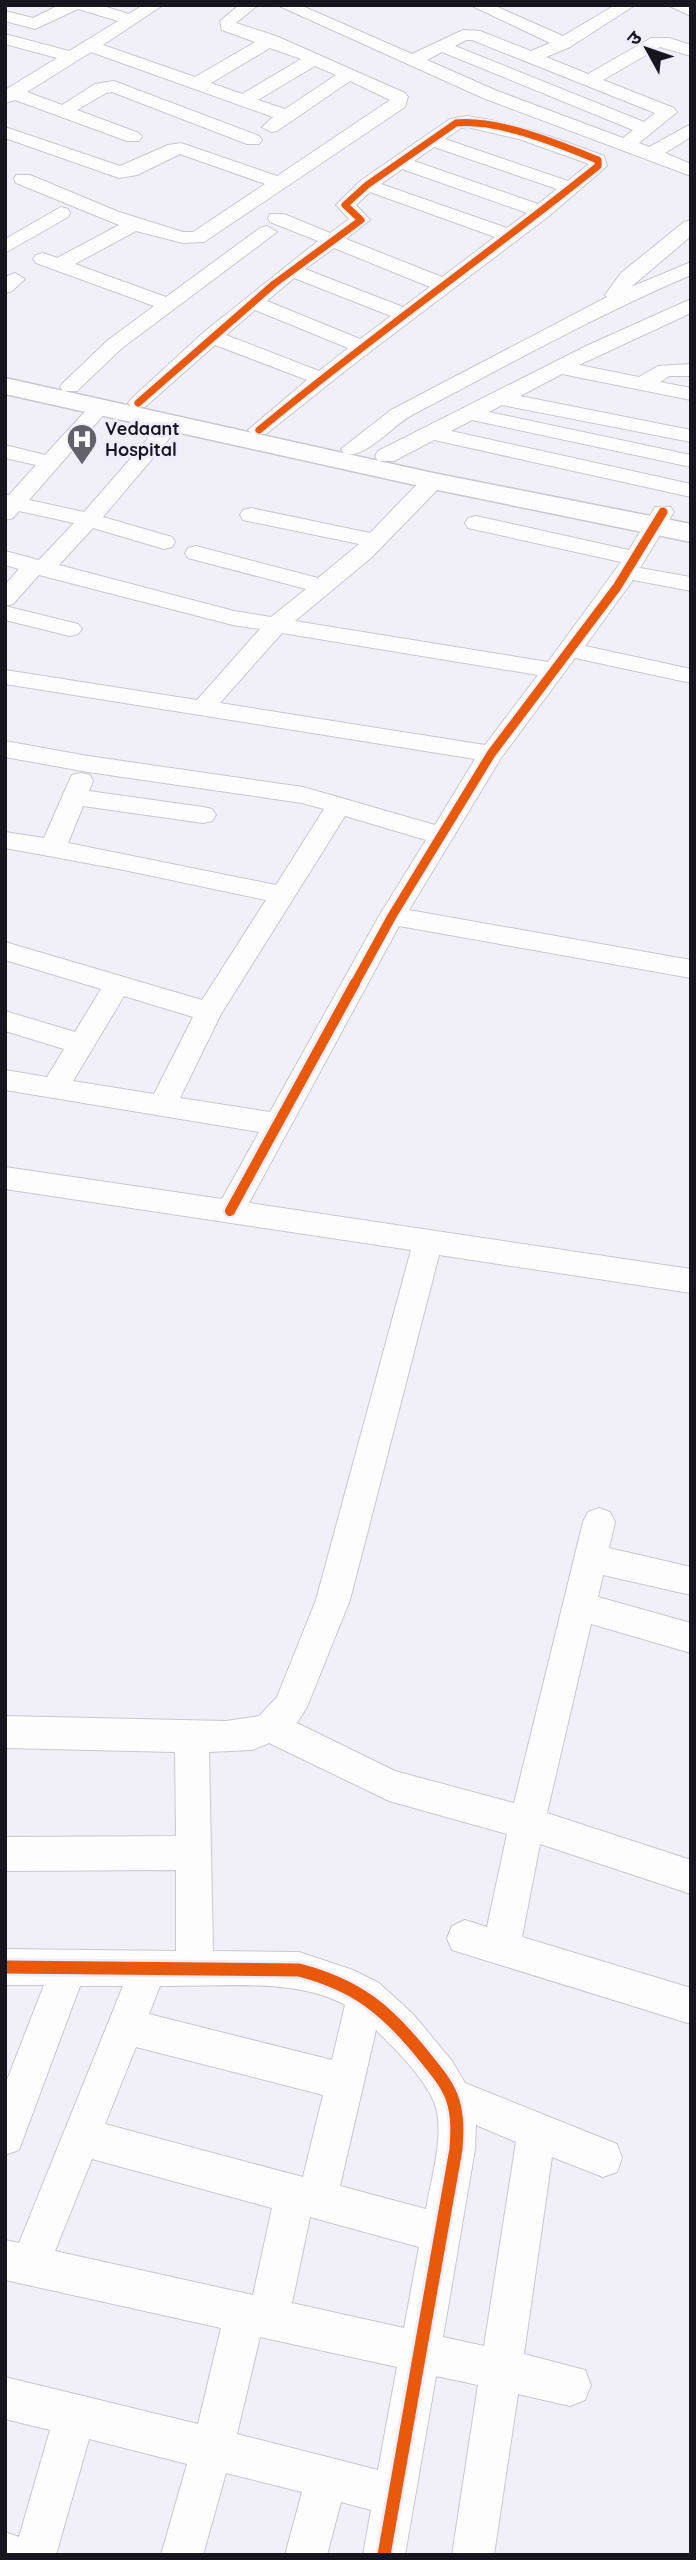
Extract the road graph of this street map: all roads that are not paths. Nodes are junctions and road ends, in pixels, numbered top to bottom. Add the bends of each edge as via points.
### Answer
1 (73, 5) edge
2 (81, 5) edge
3 (155, 5) edge
4 (250, 5) edge
5 (285, 5) edge
6 (478, 5) edge
7 (627, 5) edge
8 (675, 5) edge
9 (691, 11) edge
10 (5, 16) edge
11 (134, 20) junction
12 (603, 20) junction
13 (5, 39) edge
14 (270, 40) junction
15 (662, 42) junction
16 (564, 43) junction
17 (91, 46) junction
18 (441, 46) junction
19 (691, 51) edge
20 (537, 55) dead end
21 (73, 57) junction
22 (314, 59) junction
23 (412, 61) junction
24 (349, 74) junction
25 (589, 81) junction
26 (198, 83) junction
27 (11, 90) edge
28 (245, 100) junction
29 (64, 111) junction
30 (287, 116) junction
31 (646, 129) junction
32 (691, 129) edge
33 (5, 132) edge
34 (133, 137) dead end
35 (253, 139) junction
36 (431, 140) junction
37 (625, 145) junction
38 (651, 154) junction
39 (220, 162) junction
40 (400, 162) junction
41 (691, 172) edge
42 (23, 179) dead end
43 (278, 183) junction
44 (367, 185) junction
45 (571, 188) junction
46 (542, 212) junction
47 (61, 213) dead end
48 (135, 223) junction
49 (691, 226) edge
50 (113, 236) junction
51 (510, 236) junction
52 (332, 239) junction
53 (5, 247) edge
54 (163, 253) dead end
55 (189, 262) dead end
56 (691, 268) edge
57 (214, 271) junction
58 (292, 271) junction
59 (443, 285) junction
60 (253, 302) junction
61 (612, 302) junction
62 (170, 304) junction
63 (691, 305) edge
64 (404, 314) junction
65 (662, 317) junction
66 (691, 326) edge
67 (211, 336) junction
68 (362, 347) junction
69 (559, 368) junction
70 (691, 370) edge
71 (5, 373) edge
72 (320, 378) junction
73 (642, 384) junction
74 (5, 386) edge
75 (70, 387) junction
76 (691, 394) edge
77 (501, 398) junction
78 (138, 403) junction
79 (99, 408) junction
80 (471, 414) junction
81 (172, 423) junction
82 (259, 430) junction
83 (433, 433) junction
84 (691, 436) edge
85 (352, 449) junction
86 (5, 451) edge
87 (386, 456) junction
88 (691, 461) edge
89 (48, 462) junction
90 (433, 481) junction
91 (691, 491) edge
92 (8, 506) edge
93 (251, 515) dead end
94 (659, 519) junction
95 (691, 519) edge
96 (88, 520) junction
97 (476, 523) dead end
98 (691, 533) edge
99 (375, 541) junction
100 (164, 542) dead end
101 (196, 553) dead end
102 (5, 558) edge
103 (631, 565) junction
104 (39, 568) junction
105 (691, 584) edge
106 (325, 587) junction
107 (5, 600) edge
108 (5, 613) edge
109 (276, 625) junction
110 (70, 629) dead end
111 (570, 650) junction
112 (554, 670) junction
113 (691, 676) edge
114 (8, 683) edge
115 (202, 709) junction
116 (5, 749) edge
117 (491, 754) junction
118 (88, 764) junction
119 (75, 797) junction
120 (339, 805) junction
121 (203, 815) dead end
122 (442, 836) junction
123 (5, 840) edge
124 (53, 848) junction
125 (282, 895) junction
126 (392, 916) junction
127 (5, 951) edge
128 (691, 969) edge
129 (120, 983) junction
130 (209, 1012) junction
131 (5, 1021) edge
132 (81, 1044) junction
133 (5, 1080) edge
134 (54, 1088) junction
135 (163, 1104) junction
136 (277, 1124) junction
137 (5, 1178) edge
138 (230, 1211) junction
139 (428, 1241) junction
140 (691, 1281) edge
141 (600, 1522) dead end
142 (591, 1558) junction
143 (691, 1581) edge
144 (579, 1606) junction
145 (691, 1638) edge
146 (271, 1727) junction
147 (5, 1732) edge
148 (192, 1737) junction
149 (527, 1823) junction
150 (194, 1853) junction
151 (5, 1854) edge
152 (691, 1877) edge
153 (465, 1938) dead end
154 (501, 1949) junction
155 (5, 1967) edge
156 (69, 1968) junction
157 (149, 1968) junction
158 (195, 1968) junction
159 (366, 1996) junction
160 (691, 2006) edge
161 (125, 2025) junction
162 (345, 2082) junction
163 (453, 2097) junction
164 (537, 2129) junction
165 (6, 2134) edge
166 (80, 2137) junction
167 (603, 2158) dead end
168 (306, 2196) junction
169 (442, 2233) junction
170 (18, 2262) edge
171 (257, 2317) junction
172 (418, 2353) junction
173 (502, 2369) junction
174 (570, 2385) dead end
175 (5, 2398) edge
176 (75, 2416) junction
177 (212, 2450) junction
178 (327, 2477) junction
179 (394, 2496) junction
180 (5, 2553) edge
181 (11, 2555) edge
182 (36, 2555) edge
183 (182, 2555) edge
184 (306, 2555) edge
185 (384, 2555) edge
186 (473, 2555) edge

1 - 10 street via 37,24
2 - 11 street
3 - 11 street
4 - 14 street via 228,21 228,26
5 - 23 street
6 - 16 street
7 - 12 street
8 - 9 street
11 - 17 street
12 - 15 street
12 - 16 street
13 - 21 street
14 - 22 street
14 - 26 street
15 - 19 street
15 - 25 street
16 - 20 street
17 - 21 street
17 - 26 street
18 - 23 street
18 - 25 street via 474,35
18 - 31 street
21 - 27 street
22 - 24 street
22 - 28 street
23 - 37 street
24 - 30 street
24 - 43 street via 399,97 399,103
25 - 31 street via 666,110 667,114
26 - 28 street
27 - 29 street
28 - 30 street
29 - 34 street
29 - 35 street via 101,88 114,86
30 - 35 street
31 - 37 street
32 - 38 street
33 - 39 street via 118,172 130,171 178,148
35 - 39 street
36 - 40 street
36 - 45 street
36 - 45 street via 468,120 598,160 598,166
37 - 38 street
38 - 41 street
39 - 43 street
40 - 44 street
40 - 46 street
42 - 48 street
43 - 48 street via 197,238 182,239
44 - 51 street
44 - 52 street via 345,205 361,220
45 - 46 street
46 - 51 street
47 - 53 street
48 - 50 street
49 - 61 street via 628,277
50 - 54 street
50 - 62 street via 50,262
51 - 59 street
52 - 57 street via 272,225
52 - 58 street
52 - 59 street
55 - 57 street
56 - 61 street
57 - 62 street
58 - 60 street
58 - 64 street
59 - 64 street
60 - 67 street
60 - 68 street
61 - 85 street via 398,414
62 - 75 street via 115,344
63 - 65 street
64 - 68 street
65 - 66 street
65 - 69 street
67 - 72 street
67 - 78 street
68 - 72 street
69 - 73 street
69 - 77 street
70 - 73 street via 665,370
71 - 75 highway
72 - 82 street
73 - 76 street
74 - 79 highway
75 - 78 highway
77 - 80 street
77 - 84 street
78 - 82 highway
79 - 81 highway
79 - 89 street
80 - 83 street
80 - 88 street
81 - 90 highway
81 - 96 street
82 - 85 highway
83 - 87 street
83 - 91 street
85 - 87 highway
86 - 89 street
87 - 94 highway
89 - 92 street
90 - 94 highway
90 - 99 street
92 - 96 street
93 - 99 street
94 - 95 highway
94 - 98 highway
94 - 103 street
96 - 100 street
96 - 104 street
97 - 103 street
99 - 106 street
101 - 106 street
102 - 104 street
103 - 105 street
103 - 111 street
104 - 107 street
104 - 109 street
106 - 109 street
108 - 110 street
109 - 112 street
109 - 115 street
111 - 112 street
111 - 113 street
112 - 117 street
114 - 115 street
115 - 117 street
116 - 118 street
117 - 122 street
118 - 119 street
118 - 120 street via 269,789
119 - 121 street
119 - 124 street
120 - 122 street
120 - 125 street
122 - 126 street
123 - 124 street
124 - 125 street
125 - 130 street
126 - 128 street
126 - 136 street
127 - 129 street
129 - 130 street
129 - 132 street
130 - 135 street
131 - 132 street
132 - 134 street
133 - 134 street
134 - 135 street
135 - 136 street
136 - 138 street
137 - 138 street
138 - 139 street
139 - 140 street
139 - 146 street via 333,1600 289,1707
141 - 142 street
142 - 143 street
142 - 144 street
144 - 145 street
144 - 149 street
146 - 148 street via 252,1734
146 - 149 street via 389,1785
147 - 148 street
148 - 150 street
149 - 152 street
149 - 154 street
150 - 151 street
150 - 158 street
153 - 154 street
154 - 160 street
155 - 156 street
156 - 157 street
156 - 165 street
157 - 158 street
157 - 161 street
158 - 159 street via 299,1970 332,1978
159 - 162 street
159 - 163 street via 401,2026
161 - 162 street
161 - 166 street
162 - 168 street
163 - 164 street
163 - 169 street via 458,2120 456,2149
164 - 167 street
164 - 173 street
166 - 168 street
166 - 170 street
168 - 169 street
168 - 171 street
169 - 172 street
170 - 171 street
171 - 172 street
171 - 177 street
172 - 173 street
172 - 179 street
173 - 174 street
173 - 186 street
175 - 176 street
176 - 177 street
176 - 182 street
177 - 178 street
177 - 183 street
178 - 179 street
178 - 184 street
179 - 185 street
180 - 181 street

